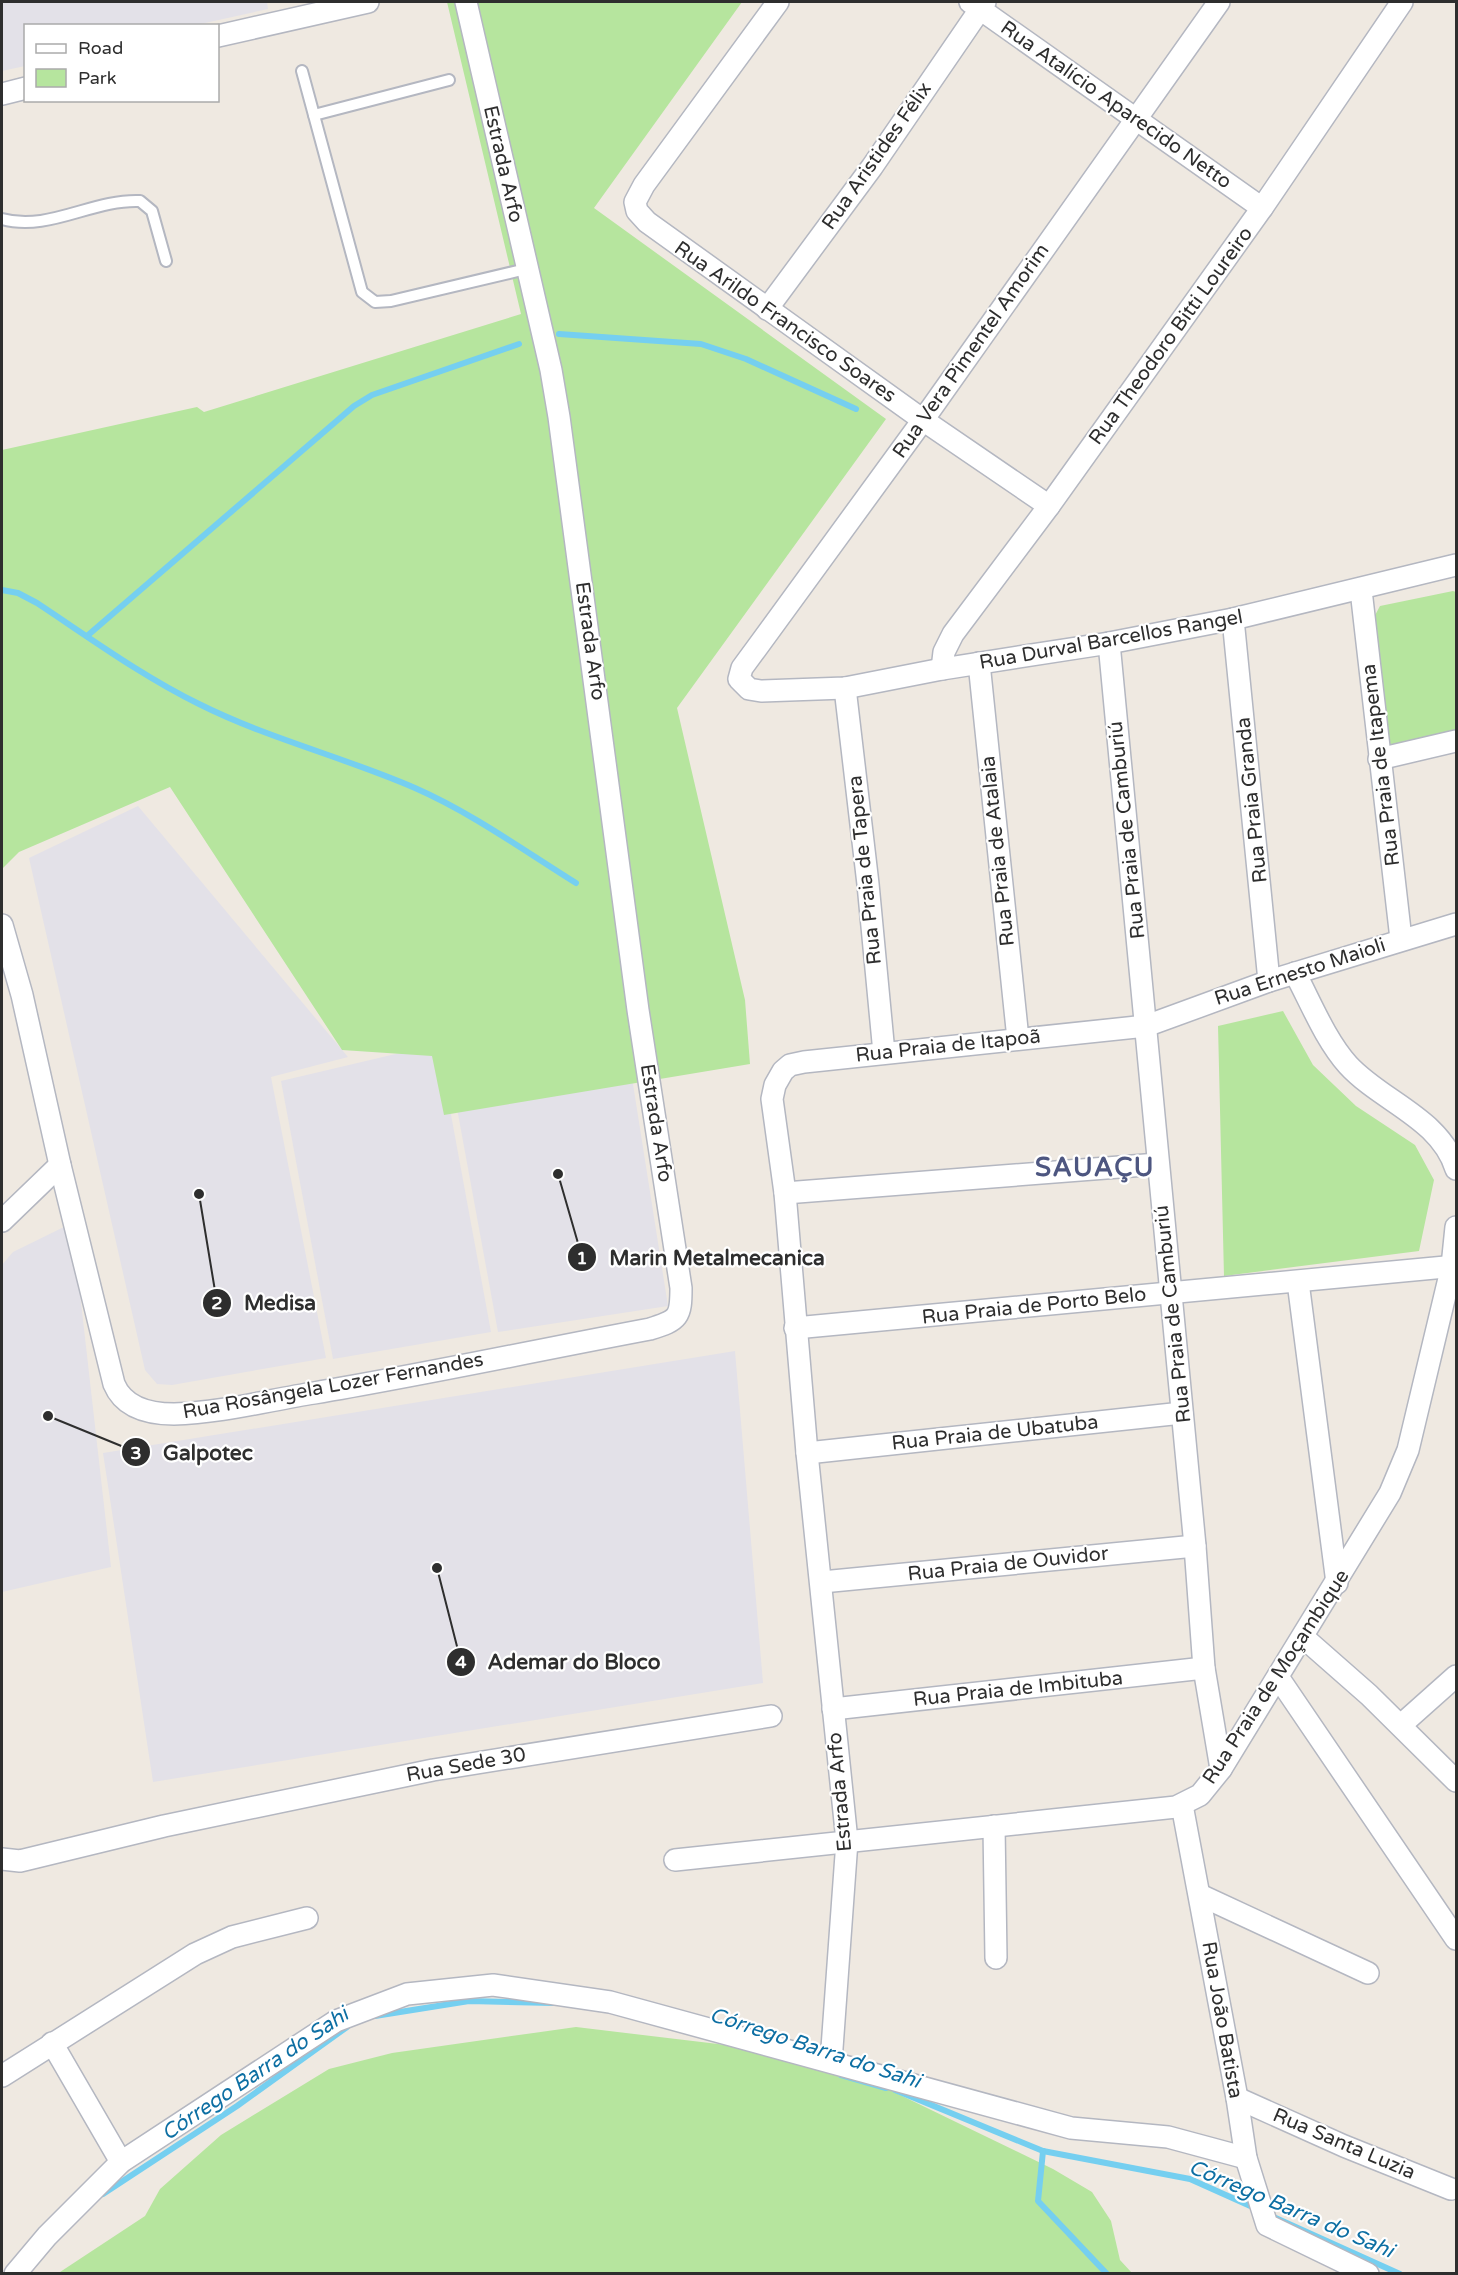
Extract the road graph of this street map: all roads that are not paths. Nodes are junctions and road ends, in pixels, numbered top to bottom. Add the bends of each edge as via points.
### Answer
1 (368, 2) edge
2 (466, 2) edge
3 (778, 2) edge
4 (1219, 2) edge
5 (1402, 2) edge
6 (978, 4) edge
7 (219, 36) edge
8 (302, 71) dead end
9 (449, 80) dead end
10 (24, 88) edge
11 (2, 94) edge
12 (314, 115) junction
13 (1135, 120) junction
14 (1262, 208) junction
15 (2, 219) edge
16 (166, 261) dead end
17 (526, 269) junction
18 (767, 309) junction
19 (922, 420) junction
20 (1049, 506) junction
21 (1456, 565) edge
22 (1361, 590) junction
23 (1233, 619) junction
24 (1109, 643) junction
25 (979, 663) junction
26 (942, 669) junction
27 (845, 688) junction
28 (761, 691) joint
29 (1456, 741) edge
30 (1379, 759) junction
31 (1456, 924) edge
32 (2, 925) edge
33 (1401, 939) junction
34 (1295, 973) junction
35 (1269, 981) junction
36 (1146, 1026) junction
37 (1018, 1039) junction
38 (884, 1053) junction
39 (772, 1099) joint
40 (1158, 1164) junction
41 (60, 1165) junction
42 (1456, 1169) edge
43 (785, 1193) junction
44 (2, 1221) edge
45 (1456, 1227) edge
46 (1454, 1266) edge
47 (1298, 1282) junction
48 (681, 1288) joint
49 (1171, 1292) junction
50 (795, 1328) junction
51 (1182, 1413) junction
52 (807, 1453) junction
53 (1195, 1546) junction
54 (822, 1582) junction
55 (1337, 1583) junction
56 (1303, 1637) junction
57 (1204, 1668) junction
58 (1456, 1676) edge
59 (1278, 1677) junction
60 (832, 1709) junction
61 (771, 1716) dead end
62 (1401, 1725) junction
63 (1221, 1768) junction
64 (1456, 1781) edge
65 (1182, 1805) junction
66 (994, 1826) junction
67 (847, 1841) junction
68 (2, 1859) edge
69 (675, 1860) dead end
70 (1200, 1896) junction
71 (307, 1918) dead end
72 (1456, 1939) edge
73 (996, 1958) dead end
74 (1368, 1972) dead end
75 (52, 2043) junction
76 (831, 2062) junction
77 (2, 2076) edge
78 (1237, 2098) junction
79 (1246, 2158) junction
80 (121, 2162) junction
81 (1451, 2189) dead end
82 (15, 2274) edge
83 (1368, 2274) edge

1 - 7 street
2 - 17 street, Estrada Arfo
3 - 18 street, Rua Arildo Francisco Soares via 635,202 640,216
4 - 13 street, Rua Vera Pimentel Amorim
5 - 14 street, Rua Theodoro Bitti Loureiro
6 - 13 street, Rua Atalício Aparecido Netto
6 - 18 street, Rua Aristides Félix via 872,166
8 - 12 lane
9 - 12 lane
10 - 11 street
12 - 17 lane via 356,276 362,292 375,302 391,302
13 - 14 street, Rua Atalício Aparecido Netto
13 - 19 street, Rua Vera Pimentel Amorim
14 - 20 street, Rua Theodoro Bitti Loureiro
15 - 16 lane via 41,222 140,201 152,211
17 - 48 street, Estrada Arfo via 559,417 638,1010
18 - 19 street, Rua Arildo Francisco Soares
19 - 20 street, Rua Arildo Francisco Soares
19 - 28 street, Rua Vera Pimentel Amorim via 742,668 742,684
20 - 26 street, Rua Theodoro Bitti Loureiro via 953,634 944,652
21 - 22 street, Rua Durval Barcellos Rangel
22 - 23 street, Rua Durval Barcellos Rangel
22 - 30 street, Rua Praia de Itapema
23 - 24 street, Rua Durval Barcellos Rangel
23 - 35 street, Rua Praia Granda
24 - 25 street, Rua Durval Barcellos Rangel
24 - 36 street, Rua Praia de Camburiú
25 - 26 street, Rua Durval Barcellos Rangel
25 - 37 street, Rua Praia de Atalaia
26 - 27 street, Rua Durval Barcellos Rangel
27 - 28 street, Rua Durval Barcellos Rangel
27 - 38 street, Rua Praia de Tapera
29 - 30 street
30 - 33 street, Rua Praia de Itapema
31 - 33 street, Rua Ernesto Maioli
32 - 41 street, Rua Rosângela Lozer Fernandes
33 - 34 street, Rua Ernesto Maioli
34 - 35 street, Rua Ernesto Maioli
34 - 42 street via 1337,1052 1360,1077 1438,1136
35 - 36 street, Rua Ernesto Maioli
36 - 37 street, Rua Praia de Itapoã
36 - 40 street, Rua Praia de Camburiú
37 - 38 street, Rua Praia de Itapoã
38 - 39 street, Rua Praia de Itapoã via 790,1065 778,1078
39 - 43 street, Estrada Arfo
40 - 43 street
40 - 49 street, Rua Praia de Camburiú
41 - 44 street
41 - 48 street, Rua Rosângela Lozer Fernandes via 114,1384 127,1403 156,1412 210,1410 366,1384 650,1329 678,1317
43 - 50 street, Estrada Arfo
45 - 46 street, Rua Praia de Moçambique
46 - 47 street, Rua Praia de Porto Belo
46 - 55 street, Rua Praia de Moçambique via 1405,1459 1390,1494
47 - 49 street, Rua Praia de Porto Belo
47 - 55 street
49 - 50 street, Rua Praia de Porto Belo
49 - 51 street, Rua Praia de Camburiú
50 - 52 street, Estrada Arfo
51 - 52 street, Rua Praia de Ubatuba
51 - 53 street, Rua Praia de Camburiú
52 - 54 street, Estrada Arfo
53 - 54 street, Rua Praia de Ouvidor
53 - 57 street, Rua Praia de Camburiú
54 - 60 street, Estrada Arfo
55 - 56 street, Rua Praia de Moçambique
56 - 59 street, Rua Praia de Moçambique
56 - 62 street
57 - 60 street, Rua Praia de Imbituba
57 - 63 street, Rua Praia de Camburiú
58 - 62 street
59 - 63 street, Rua Praia de Moçambique
59 - 72 street
60 - 67 street, Estrada Arfo
61 - 68 street, Rua Sede 30 via 433,1770 164,1826 20,1862
62 - 64 street
63 - 65 street, Rua Praia de Moçambique via 1200,1795
65 - 66 street, Rua Praia de Moçambique
65 - 70 street, Rua João Batista
66 - 67 street, Rua Praia de Moçambique
66 - 73 street
67 - 69 street, Rua Praia de Moçambique
67 - 76 street, Estrada Arfo
70 - 74 street
70 - 78 street, Rua João Batista
71 - 75 street via 232,1937 195,1954
75 - 77 street
75 - 80 street
76 - 79 street via 1071,2128 1168,2137
76 - 80 street via 610,2002 493,1985 407,1994 336,2021
78 - 79 street, Rua João Batista
78 - 81 street, Rua Santa Luzia
79 - 83 street, Rua João Batista via 1267,2225
80 - 82 street

